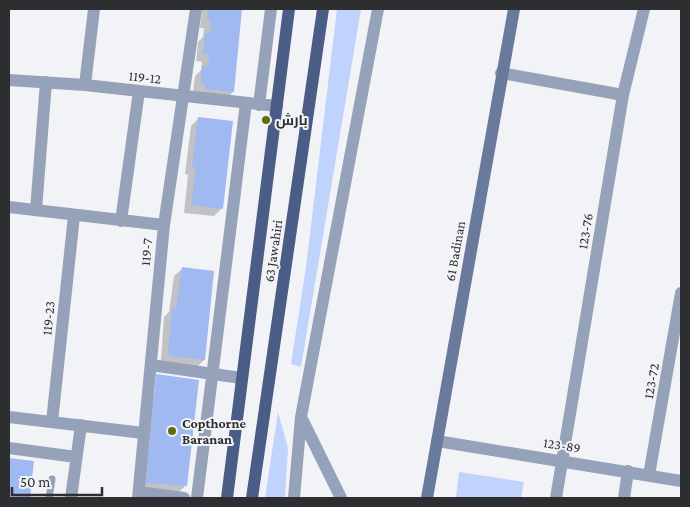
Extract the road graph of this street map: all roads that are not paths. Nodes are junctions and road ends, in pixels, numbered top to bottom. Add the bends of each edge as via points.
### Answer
1 (94, 9) edge
2 (196, 9) edge
3 (271, 9) edge
4 (289, 9) edge
5 (323, 9) edge
6 (378, 9) edge
7 (514, 9) edge
8 (644, 9) edge
9 (501, 74) junction
10 (9, 80) edge
11 (46, 82) junction
12 (85, 85) junction
13 (139, 91) junction
14 (622, 95) junction
15 (181, 96) junction
16 (252, 104) junction
17 (277, 106) junction
18 (9, 207) edge
19 (36, 210) junction
20 (74, 216) junction
21 (121, 220) junction
22 (164, 225) junction
23 (681, 293) edge
24 (151, 366) junction
25 (212, 374) junction
26 (241, 378) junction
27 (9, 417) edge
28 (301, 417) junction
29 (52, 422) junction
30 (80, 425) junction
31 (143, 432) junction
32 (437, 441) junction
33 (9, 448) edge
34 (76, 458) junction
35 (562, 460) junction
36 (628, 471) junction
37 (649, 475) junction
38 (52, 479) dead end
39 (681, 480) edge
40 (138, 495) edge
41 (49, 498) edge
42 (71, 498) edge
43 (184, 498) edge
44 (197, 498) edge
45 (227, 498) edge
46 (252, 498) edge
47 (294, 498) edge
48 (341, 498) edge
49 (427, 498) edge
50 (556, 498) edge
51 (624, 498) edge

1 - 12 street
2 - 15 street, 119-7
3 - 16 street
4 - 17 main road, 63 Jawahiri
5 - 46 main road, 63 Jawahiri
6 - 28 street
7 - 9 street, 61 Badinan
8 - 14 street, 123-76
9 - 14 street
9 - 32 street, 61 Badinan
10 - 11 street, 119-12
11 - 12 street, 119-12
11 - 19 street
12 - 13 street, 119-12
13 - 15 street, 119-12
13 - 21 street
14 - 35 street, 123-76
15 - 16 street, 119-12
15 - 22 street, 119-7
16 - 17 street, 119-12
16 - 25 street
17 - 26 main road, 63 Jawahiri
18 - 19 street
19 - 20 street
20 - 21 street
20 - 29 street, 119-23
21 - 22 street
22 - 24 street, 119-7
23 - 37 street, 123-72
24 - 25 street
24 - 31 street, 119-7
25 - 26 street
25 - 44 street
26 - 45 main road, 63 Jawahiri
27 - 29 street
28 - 47 street
28 - 48 street
29 - 30 street
30 - 31 street
30 - 34 street
31 - 40 street, 119-7
32 - 35 street, 123-89
32 - 49 street, 61 Badinan
33 - 34 street
34 - 42 street
35 - 36 street, 123-89
35 - 50 street, 123-76
36 - 37 street, 123-89
36 - 51 street
37 - 39 street, 123-89
38 - 41 lane
40 - 43 street

